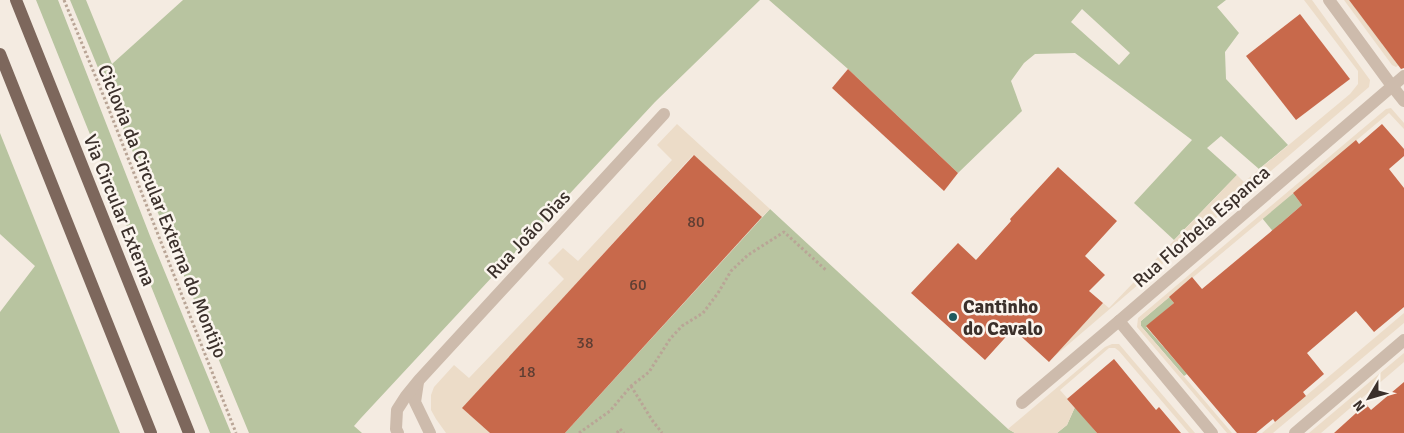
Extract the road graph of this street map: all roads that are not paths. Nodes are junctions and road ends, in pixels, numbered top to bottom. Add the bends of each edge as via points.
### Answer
1 (16, 0) edge
2 (1329, 0) edge
3 (0, 54) edge
4 (1404, 76) edge
5 (1392, 86) junction
6 (1404, 101) edge
7 (664, 114) dead end
8 (1119, 321) junction
9 (1404, 340) edge
10 (419, 380) junction
11 (1022, 403) dead end
12 (151, 433) edge
13 (189, 433) edge
14 (398, 433) edge
15 (430, 433) edge
16 (1212, 433) edge
17 (1295, 433) edge

1 - 13 main road, Via Circular Externa
2 - 5 street
3 - 12 main road
4 - 5 street, Rua Florbela Espanca
5 - 6 street
5 - 8 street, Rua Florbela Espanca
7 - 10 street, Rua João Dias
8 - 11 street, Rua Florbela Espanca
8 - 16 street
9 - 17 street
10 - 14 street, Rua João Dias via 397,410
10 - 15 street via 414,402

